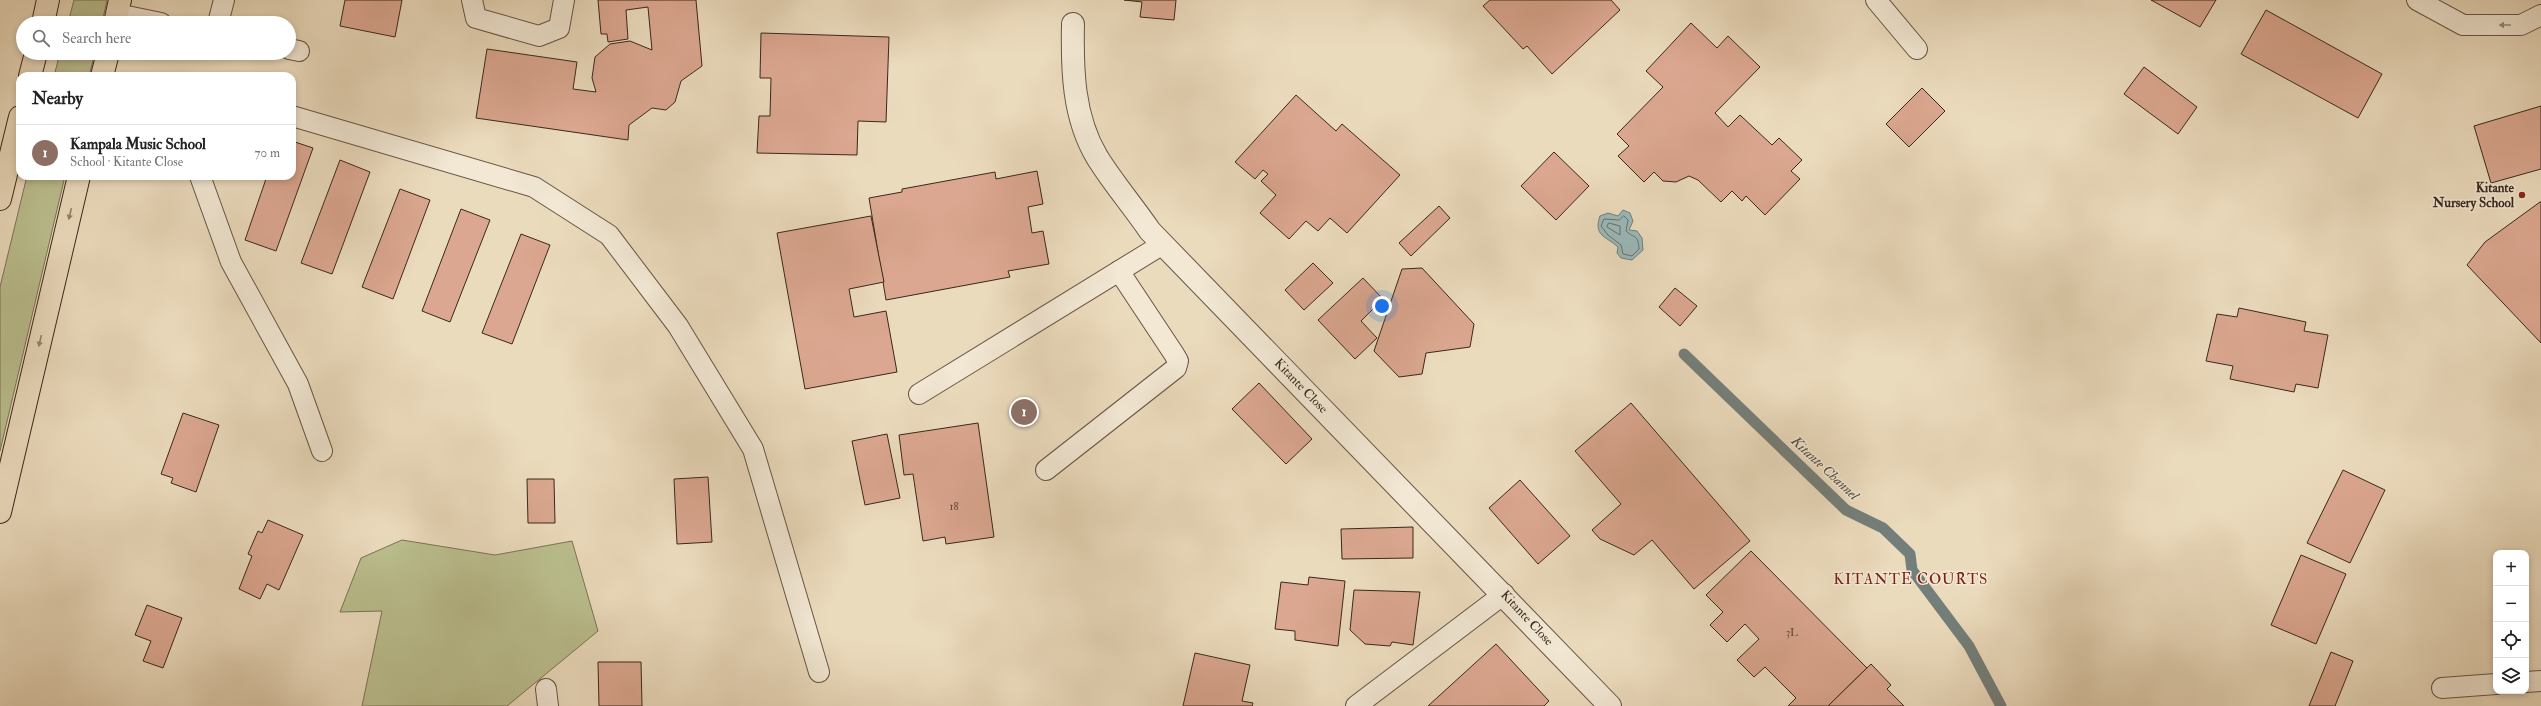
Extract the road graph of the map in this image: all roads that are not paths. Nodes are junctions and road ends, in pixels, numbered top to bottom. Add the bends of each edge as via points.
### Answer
1 (48, 0) edge
2 (224, 0) edge
3 (472, 0) edge
4 (564, 0) edge
5 (1876, 0) edge
6 (2417, 0) edge
7 (117, 12) edge
8 (2541, 15) edge
9 (45, 16) edge
10 (133, 16) edge
11 (220, 16) edge
12 (1073, 24) dead end
13 (1917, 49) dead end
14 (34, 60) edge
15 (106, 60) edge
16 (31, 72) edge
17 (103, 72) edge
18 (296, 117) edge
19 (16, 133) edge
20 (78, 180) edge
21 (201, 180) edge
22 (0, 199) edge
23 (1163, 244) junction
24 (1119, 271) junction
25 (919, 394) dead end
26 (322, 451) dead end
27 (1046, 470) dead end
28 (0, 512) edge
29 (1504, 594) junction
30 (819, 672) dead end
31 (2541, 681) edge
32 (2529, 682) edge
33 (2493, 684) edge
34 (2442, 688) dead end
35 (1356, 706) edge
36 (1610, 706) edge

1 - 9 main road
2 - 11 lane
3 - 4 lane via 476,18 539,36 559,28
5 - 13 lane
8 -> 6 lane via 2521,25 2463,25
7 - 10 lane
12 - 23 street, Kitante Close via 1072,62 1081,121 1097,156 1150,231
14 - 16 main road
15 - 17 main road
18 - 30 lane via 534,187 609,235 678,326 753,449
19 - 22 main road
20 -> 28 main road
21 - 26 lane via 231,262 298,384
23 - 24 lane
23 - 29 street, Kitante Close
24 - 25 lane
24 - 27 lane via 1174,354 1178,361 1176,368
29 - 35 lane
29 - 36 street, Kitante Close
31 - 32 lane
33 - 34 lane

